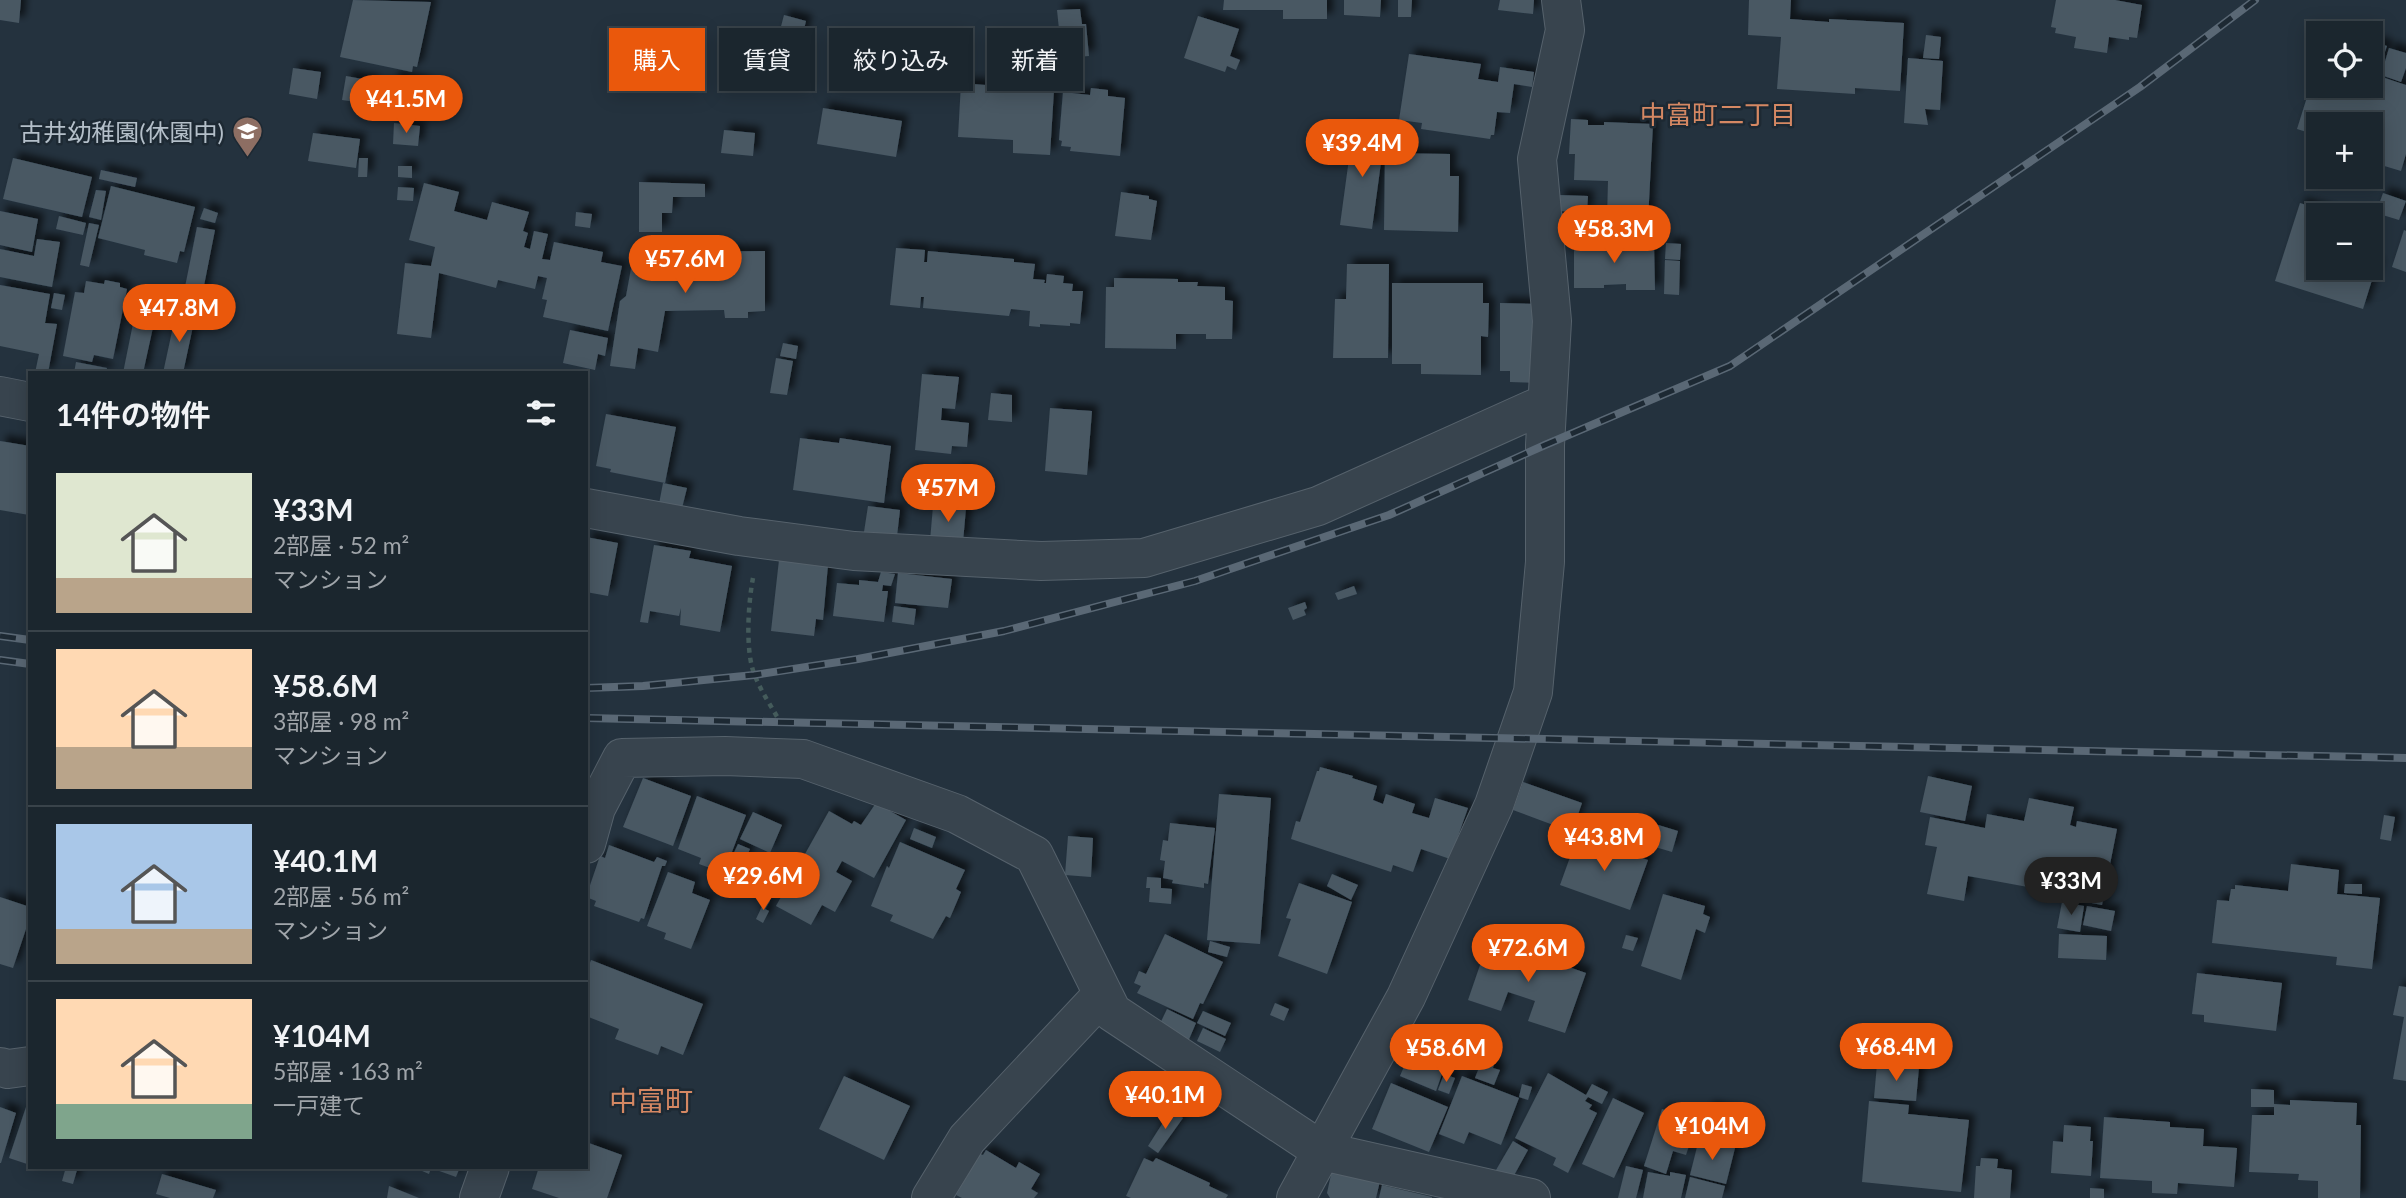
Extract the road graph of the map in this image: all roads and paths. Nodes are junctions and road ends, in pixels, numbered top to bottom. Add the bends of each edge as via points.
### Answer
1 (1561, 0) edge
2 (0, 396) edge
3 (28, 402) edge
4 (1547, 402) junction
5 (588, 508) edge
6 (760, 540) junction
7 (803, 759) junction
8 (588, 837) edge
9 (1103, 993) junction
10 (28, 1066) edge
11 (0, 1067) edge
12 (489, 1169) edge
13 (1310, 1182) edge
14 (480, 1198) edge
15 (931, 1198) edge
16 (1531, 1198) edge

1 - 4 street via 1564,30 1537,159 1552,321
2 - 3 street
4 - 6 street via 1318,506 1144,558 1041,561 853,551
4 - 13 street via 1545,562 1533,692 1494,805 1406,998
5 - 6 street
6 - 7 path via 748,602 754,675
7 - 8 street via 622,758 596,808
7 - 9 street via 957,814 1034,855
9 - 13 street via 1112,1012
9 - 15 street via 967,1139
10 - 11 street
12 - 14 street
13 - 16 street

